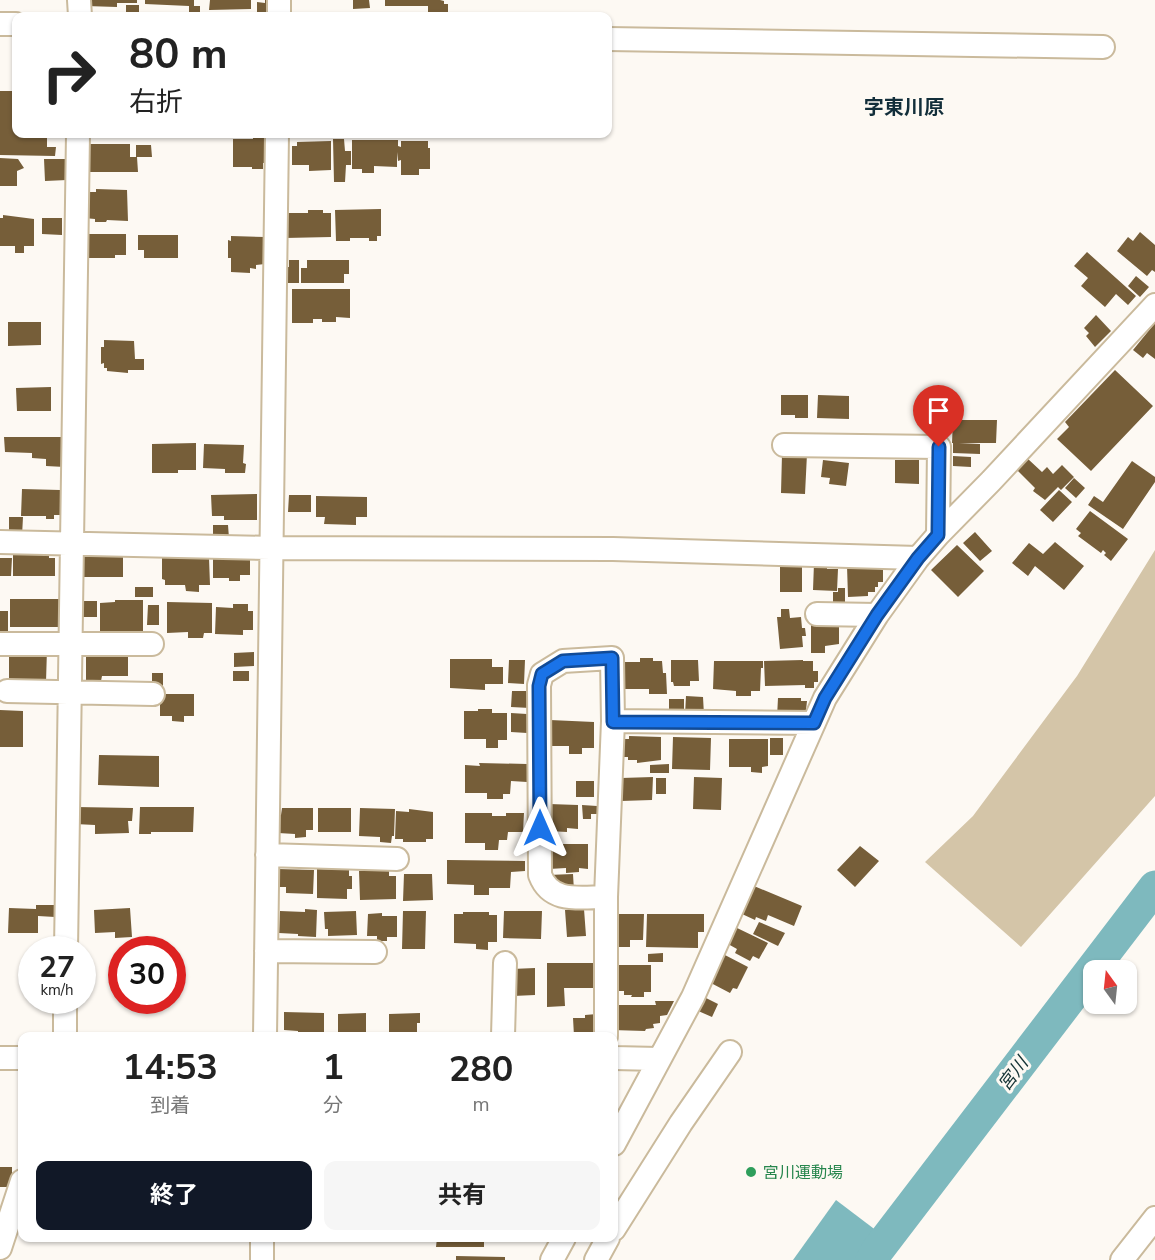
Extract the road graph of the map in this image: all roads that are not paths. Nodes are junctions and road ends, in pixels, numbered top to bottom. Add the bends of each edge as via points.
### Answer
1 (612, 39) edge
2 (1103, 47) dead end
3 (78, 138) edge
4 (277, 138) edge
5 (1155, 305) edge
6 (784, 445) dead end
7 (938, 535) junction
8 (0, 542) edge
9 (73, 545) junction
10 (271, 548) junction
11 (918, 558) junction
12 (817, 614) dead end
13 (877, 615) junction
14 (71, 643) junction
15 (0, 644) edge
16 (152, 644) dead end
17 (6, 691) dead end
18 (71, 692) junction
19 (153, 694) dead end
20 (613, 722) junction
21 (814, 723) junction
22 (267, 855) junction
23 (397, 859) dead end
24 (606, 897) junction
25 (66, 936) edge
26 (266, 951) junction
27 (375, 952) dead end
28 (505, 963) dead end
29 (65, 1014) edge
30 (65, 1032) edge
31 (265, 1032) edge
32 (503, 1032) edge
33 (606, 1032) edge
34 (730, 1052) dead end
35 (0, 1058) edge
36 (18, 1058) edge
37 (618, 1058) edge
38 (658, 1059) junction
39 (618, 1136) edge
40 (18, 1193) edge
41 (1155, 1218) edge
42 (618, 1223) edge
43 (262, 1242) edge
44 (562, 1242) edge
45 (606, 1242) edge
46 (0, 1248) edge
47 (262, 1260) edge
48 (552, 1260) edge
49 (596, 1260) edge
50 (1122, 1260) edge

1 - 2 street
3 - 9 street
4 - 10 street
5 - 7 street
6 - 7 street via 939,447
7 - 11 street
8 - 9 street
9 - 10 street
9 - 14 street
10 - 11 street via 613,549
10 - 22 street
11 - 13 street
12 - 13 street
13 - 21 street via 825,698
14 - 15 street
14 - 16 street
14 - 18 street
17 - 18 street
18 - 19 street
18 - 25 street
20 - 21 street
20 - 24 street
20 - 24 street via 612,658 563,661 542,674 540,875 547,890 555,895
21 - 38 street via 693,997
22 - 23 street
22 - 26 street
24 - 33 street
26 - 27 street
26 - 31 street
28 - 32 street
29 - 30 street
34 - 42 street
35 - 36 street
37 - 38 street
38 - 39 street
40 - 46 street
41 - 50 street
43 - 47 street
44 - 48 street
45 - 49 street

